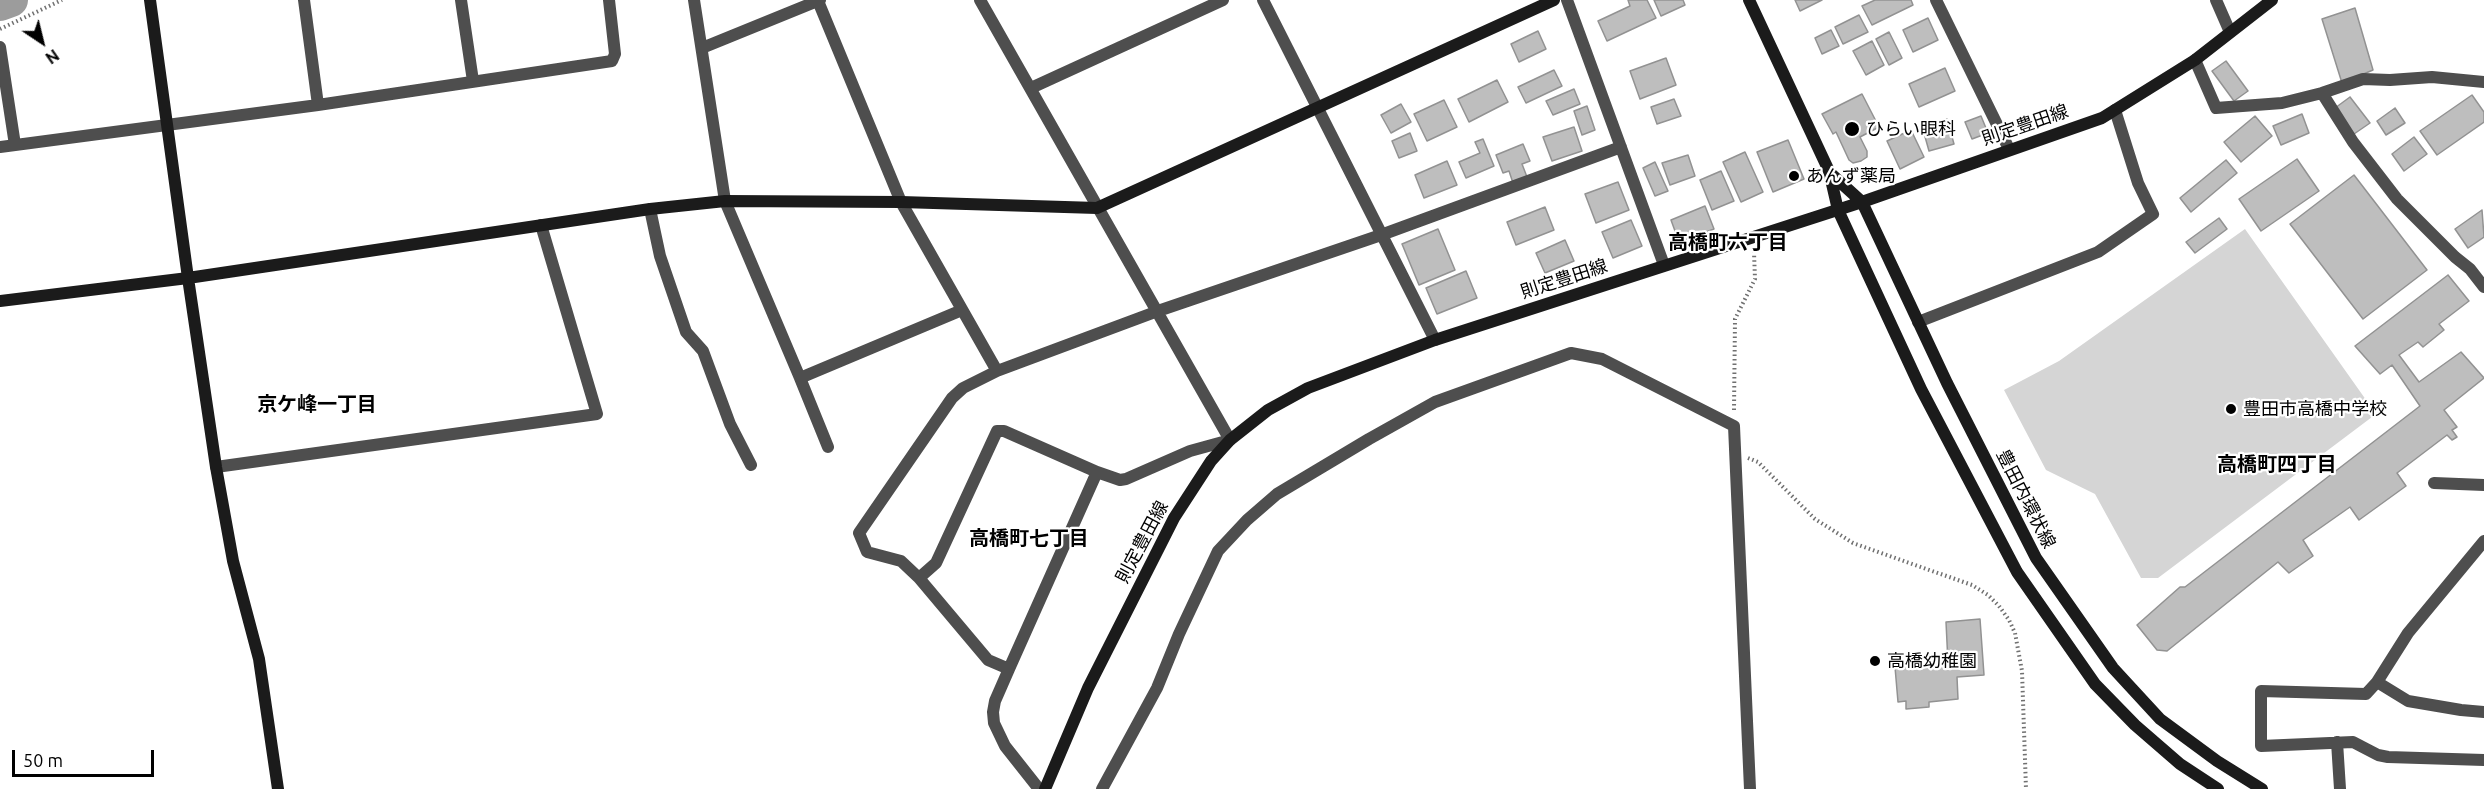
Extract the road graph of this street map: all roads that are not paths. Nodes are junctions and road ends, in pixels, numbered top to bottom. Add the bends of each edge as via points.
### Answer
1 (150, 0) edge
2 (304, 0) edge
3 (461, 0) edge
4 (609, 0) edge
5 (694, 0) edge
6 (819, 0) edge
7 (981, 0) edge
8 (1223, 0) edge
9 (1263, 0) edge
10 (1554, 0) edge
11 (1567, 0) edge
12 (1749, 0) edge
13 (1937, 0) edge
14 (2216, 0) edge
15 (2271, 0) edge
16 (2230, 32) junction
17 (0, 47) edge
18 (702, 48) junction
19 (2195, 60) junction
20 (473, 81) junction
21 (2484, 82) edge
22 (1031, 88) junction
23 (2322, 93) junction
24 (318, 105) junction
25 (1318, 107) junction
26 (2115, 110) junction
27 (168, 126) junction
28 (15, 145) junction
29 (0, 147) edge
30 (1621, 147) junction
31 (2009, 149) junction
32 (1828, 171) junction
33 (725, 201) junction
34 (901, 202) junction
35 (1862, 202) junction
36 (1097, 208) junction
37 (650, 209) junction
38 (1838, 210) junction
39 (541, 225) junction
40 (1381, 236) junction
41 (1664, 265) junction
42 (2480, 273) edge
43 (188, 278) junction
44 (2484, 287) edge
45 (0, 301) edge
46 (962, 310) junction
47 (1158, 311) junction
48 (1918, 322) junction
49 (1435, 340) junction
50 (997, 370) junction
51 (800, 378) junction
52 (1230, 440) junction
53 (828, 447) dead end
54 (751, 465) dead end
55 (216, 467) junction
56 (1097, 472) junction
57 (2434, 483) dead end
58 (2484, 485) edge
59 (2484, 541) edge
60 (919, 578) junction
61 (1009, 669) junction
62 (2377, 682) junction
63 (2484, 712) edge
64 (2337, 742) junction
65 (2484, 759) edge
66 (278, 789) edge
67 (1039, 789) edge
68 (1045, 789) edge
69 (1102, 789) edge
70 (1749, 789) edge
71 (2218, 789) edge
72 (2262, 789) edge
73 (2340, 789) edge

1 - 27 street
2 - 24 street
3 - 20 street
4 - 20 street via 615,54 612,61
5 - 18 street
6 - 18 street
6 - 34 street
7 - 22 street
8 - 22 street
9 - 25 street
10 - 25 street
11 - 30 street
12 - 32 street, 豊田内環状線
13 - 31 street
14 - 16 street
15 - 16 street, 則定豊田線
16 - 19 street, 則定豊田線
17 - 28 street
18 - 33 street
19 - 23 street via 2216,108 2272,105
19 - 26 street, 則定豊田線
20 - 24 street
21 - 23 street via 2432,77 2363,79
22 - 36 street
23 - 42 street via 2397,199
24 - 27 street
25 - 36 street
25 - 40 street
26 - 31 street, 則定豊田線 via 2102,118
26 - 48 street via 2153,214 2098,252
27 - 28 street
27 - 43 street
28 - 29 street
30 - 40 street
30 - 41 street
31 - 35 street, 則定豊田線
32 - 35 street, 豊田内環状線
32 - 38 street, 豊田内環状線
33 - 34 street
33 - 37 street
33 - 51 street
34 - 36 street
34 - 46 street
35 - 38 street, 則定豊田線
35 - 48 street, 豊田内環状線
36 - 47 street
37 - 39 street
37 - 54 street via 660,256 686,332 703,351 730,424
38 - 41 street, 則定豊田線
38 - 71 street, 豊田内環状線 via 1921,389 2017,572 2095,684 2180,764
39 - 43 street
39 - 55 street via 597,414
40 - 47 street
40 - 49 street
41 - 49 street, 則定豊田線
42 - 44 street
43 - 45 street
43 - 55 street
46 - 50 street
46 - 51 street
47 - 50 street
47 - 52 street
48 - 72 street, 豊田内環状線 via 2036,558 2113,668 2160,718
49 - 52 street, 則定豊田線 via 1308,388 1268,410
50 - 60 street via 952,398 859,533 867,552 901,561
51 - 53 street
52 - 56 street via 1190,451 1126,479
52 - 68 street, 則定豊田線 via 1211,461 1174,518 1088,688
55 - 66 street via 259,659
56 - 60 street via 997,431 936,563
56 - 61 street
57 - 58 street
59 - 62 street via 2408,633
60 - 61 street via 988,660
61 - 67 street via 995,701 994,723 1005,746
62 - 63 street via 2408,701
62 - 64 street via 2366,694 2261,691 2261,746
64 - 65 street via 2353,742 2388,758
64 - 73 street
69 - 70 street via 1156,688 1218,551 1247,520 1277,494 1436,402 1571,353 1602,359 1734,426

